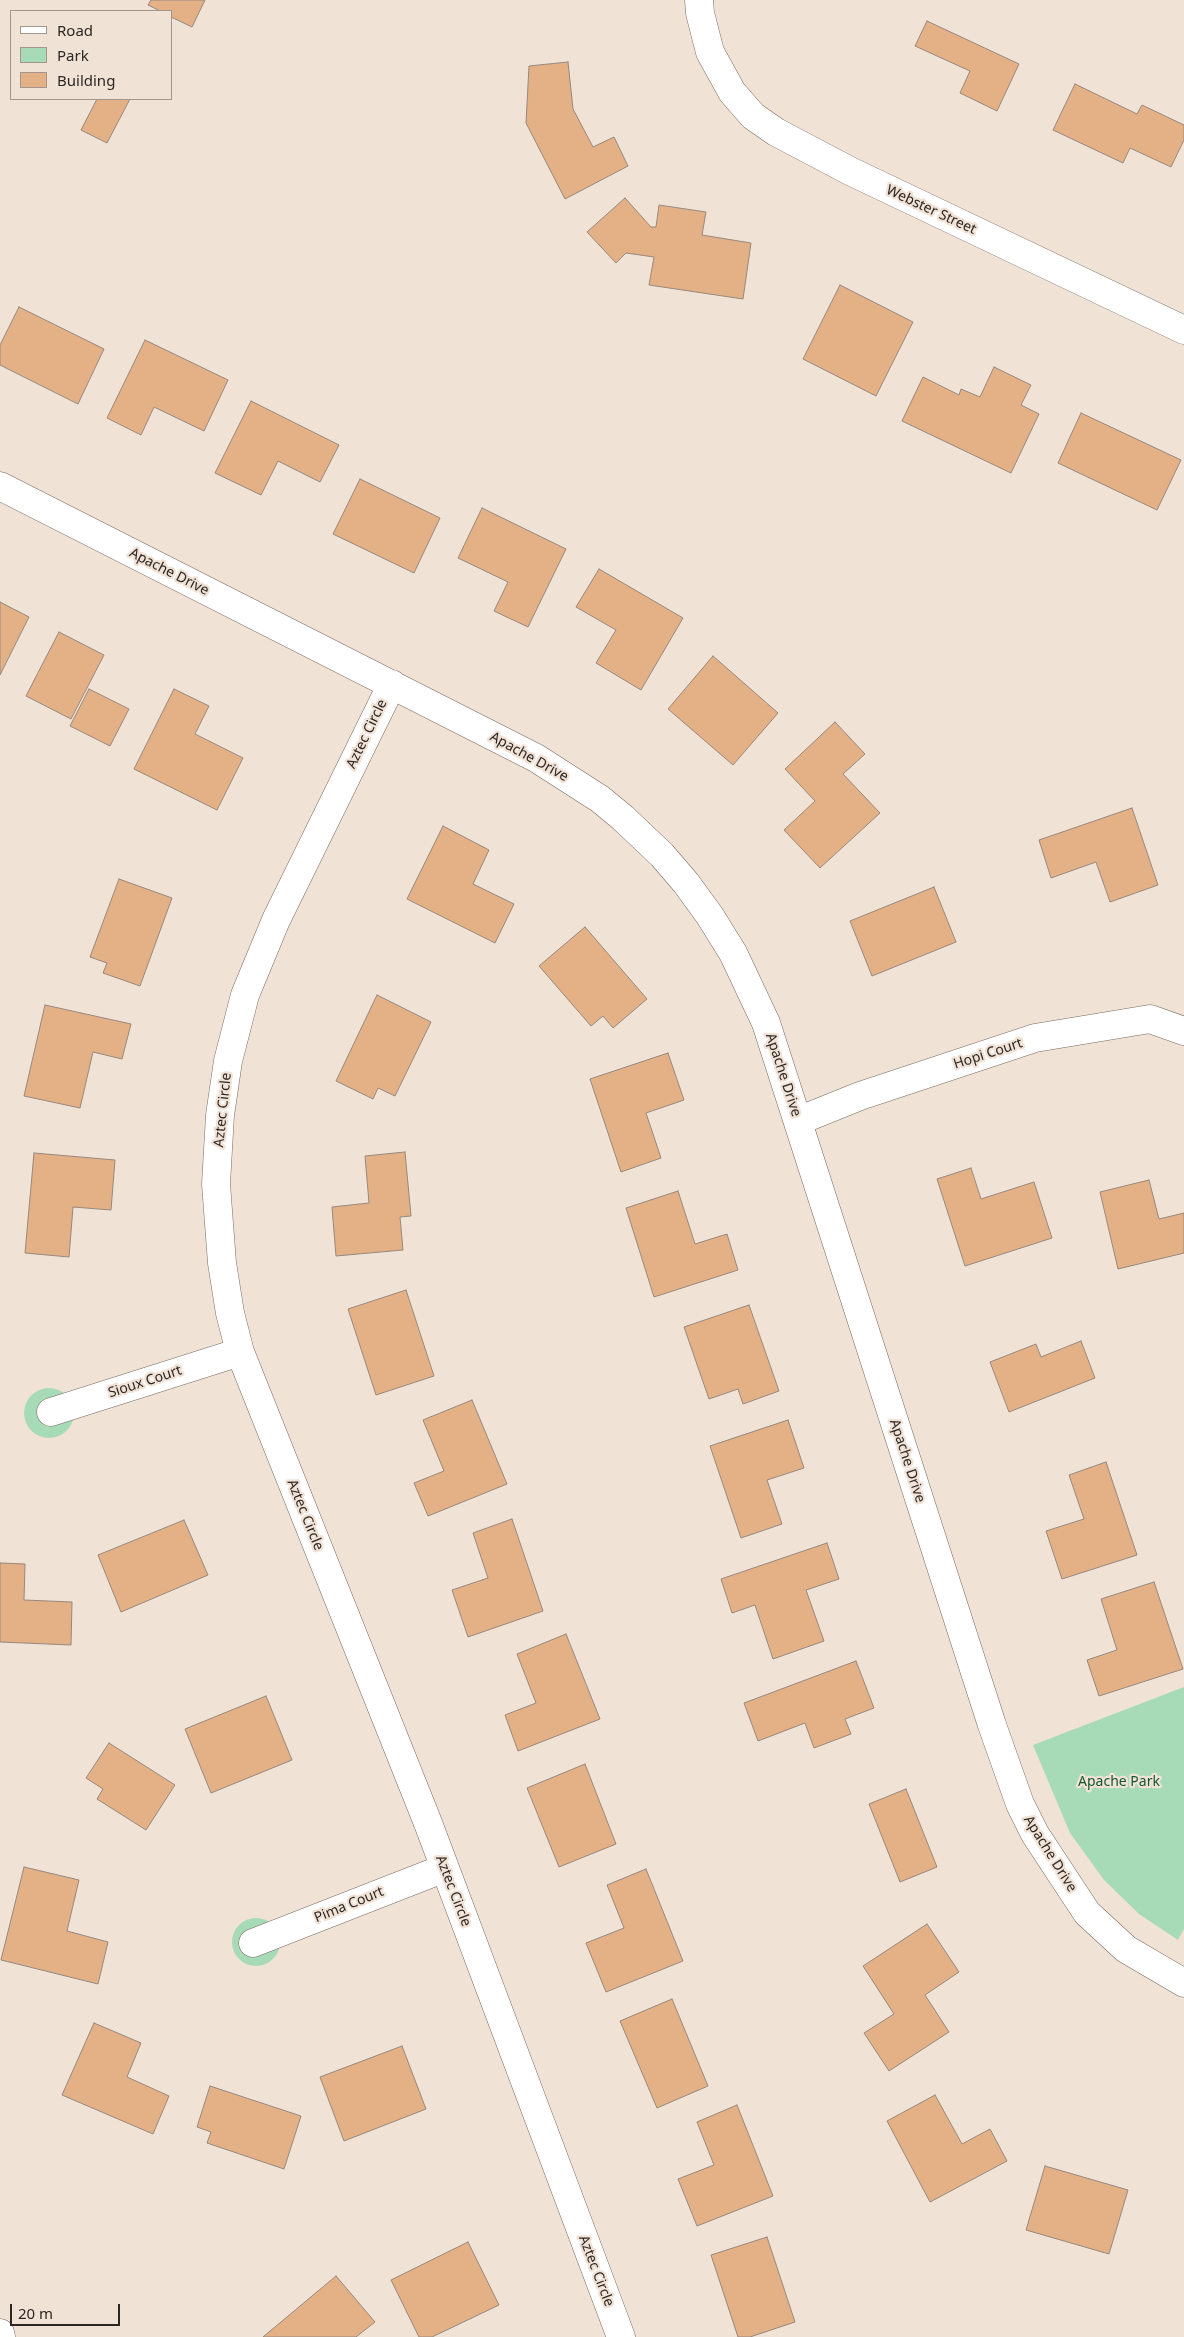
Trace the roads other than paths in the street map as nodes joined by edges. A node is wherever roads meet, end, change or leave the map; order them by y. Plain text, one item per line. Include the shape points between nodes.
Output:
1 (699, 0) edge
2 (1184, 330) edge
3 (0, 486) edge
4 (392, 684) junction
5 (1184, 1030) edge
6 (798, 1121) junction
7 (240, 1352) junction
8 (51, 1412) dead end
9 (445, 1868) junction
10 (253, 1943) dead end
11 (1184, 1983) edge
12 (0, 2333) edge
13 (1, 2337) edge
14 (621, 2337) edge

1 - 2 street, Webster Street via 710,52 732,92 753,116 776,132 850,171
3 - 4 street, Apache Drive
4 - 6 street, Apache Drive via 536,758 600,798 662,856 710,916 733,953 766,1023
4 - 7 street, Aztec Circle via 276,920 245,995 228,1061 220,1115 216,1184 222,1263
5 - 6 street, Hopi Court via 1150,1019 1035,1038 860,1096
6 - 11 street, Apache Drive via 1020,1804 1035,1834 1087,1913 1126,1949
7 - 8 street, Sioux Court
7 - 9 street, Aztec Circle
9 - 10 street, Pima Court
9 - 14 street, Aztec Circle
12 - 13 street

